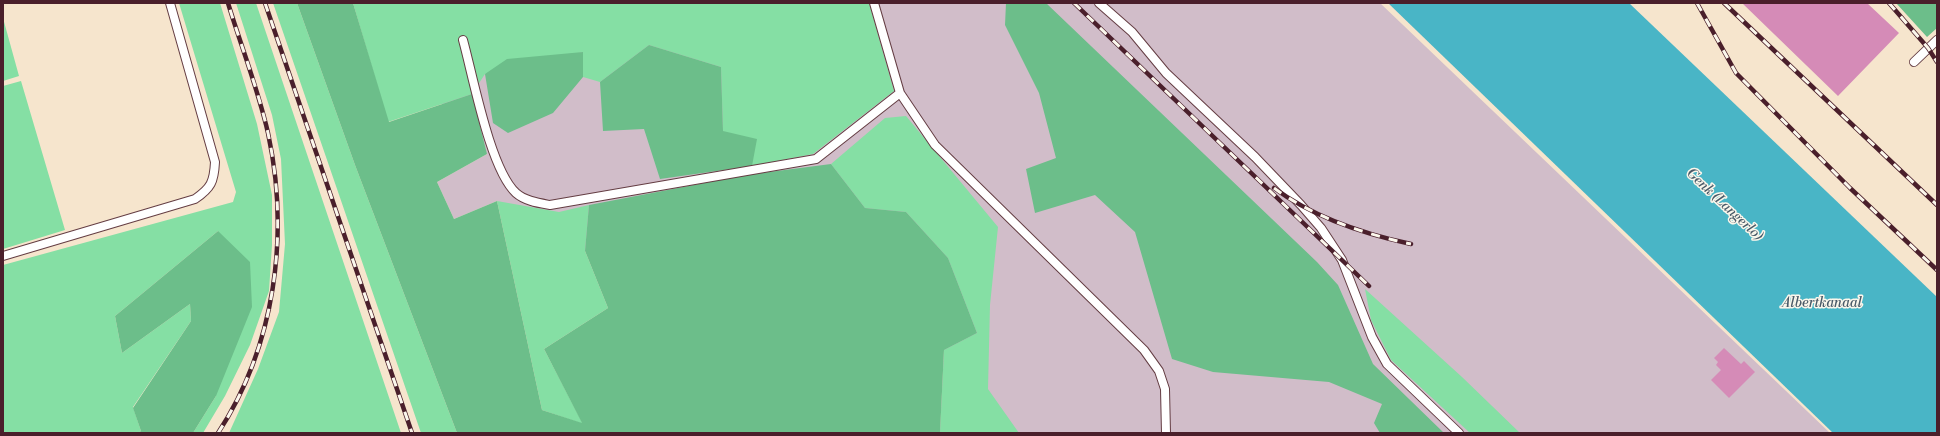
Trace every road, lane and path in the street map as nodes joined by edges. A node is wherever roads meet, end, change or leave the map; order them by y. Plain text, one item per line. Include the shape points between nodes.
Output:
1 (170, 3) edge
2 (874, 3) edge
3 (1099, 3) edge
4 (463, 40) dead end
5 (1937, 40) edge
6 (1914, 62) dead end
7 (900, 93) junction
8 (3, 256) edge
9 (1166, 433) edge
10 (1459, 433) edge

1 - 8 lane via 215,162 214,177 207,191 195,199
2 - 7 lane
3 - 10 lane via 1132,32 1166,73 1255,157 1321,228 1342,260 1372,337 1387,364
4 - 7 lane via 491,147 504,177 516,194 534,202 550,205 816,159
5 - 6 lane
7 - 9 lane via 935,145 1144,350 1159,370 1165,389

